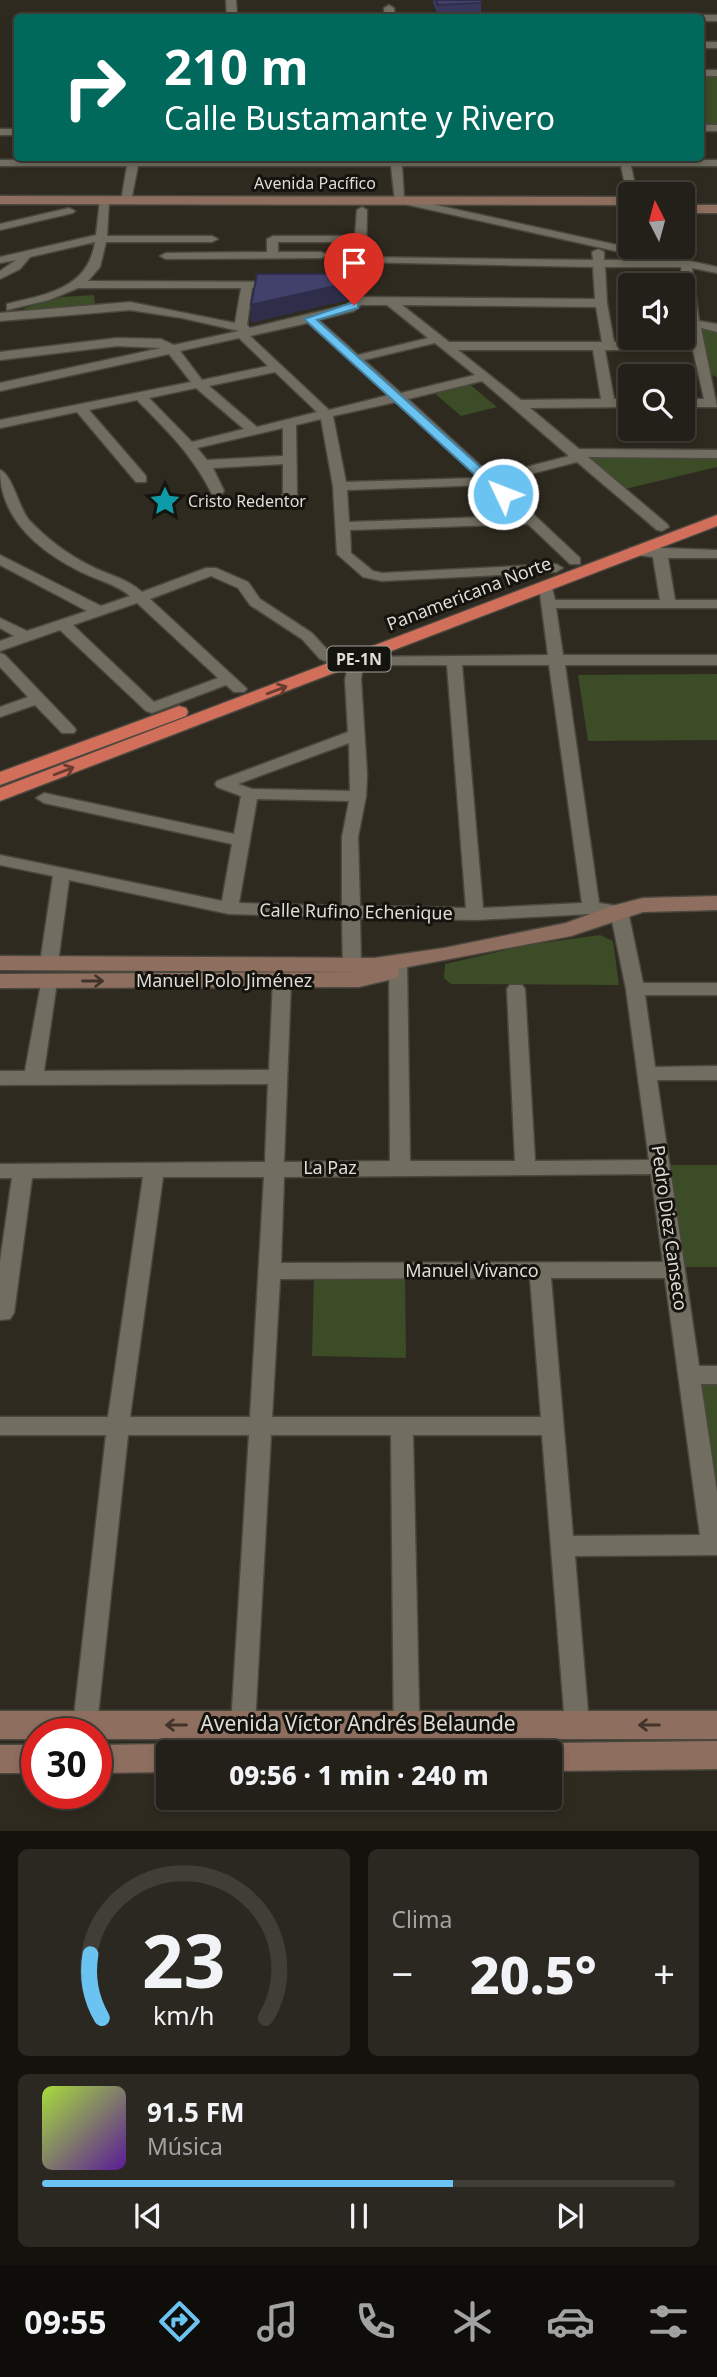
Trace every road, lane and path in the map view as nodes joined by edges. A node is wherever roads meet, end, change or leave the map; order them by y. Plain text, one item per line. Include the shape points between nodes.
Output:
1 (89, 161) edge
2 (133, 161) edge
3 (306, 161) edge
4 (397, 161) edge
5 (624, 161) edge
6 (655, 161) edge
7 (0, 163) edge
8 (717, 163) edge
9 (629, 182) edge
10 (0, 201) edge
11 (127, 201) junction
12 (399, 201) junction
13 (618, 201) edge
14 (695, 201) edge
15 (717, 201) edge
16 (103, 206) junction
17 (618, 209) edge
18 (695, 209) edge
19 (717, 209) edge
20 (362, 210) junction
21 (444, 210) junction
22 (0, 211) edge
23 (69, 211) junction
24 (0, 227) edge
25 (101, 238) junction
26 (169, 239) junction
27 (212, 239) dead end
28 (321, 239) junction
29 (360, 239) junction
30 (597, 243) junction
31 (26, 254) junction
32 (272, 256) junction
33 (0, 260) edge
34 (359, 260) junction
35 (686, 263) junction
36 (598, 264) junction
37 (164, 270) junction
38 (717, 270) edge
39 (320, 272) junction
40 (687, 273) edge
41 (0, 276) edge
42 (247, 284) junction
43 (285, 284) edge
44 (358, 284) junction
45 (74, 285) junction
46 (358, 301) junction
47 (390, 301) junction
48 (601, 303) junction
49 (0, 310) edge
50 (0, 317) edge
51 (310, 319) junction
52 (695, 323) edge
53 (695, 328) edge
54 (717, 328) edge
55 (243, 331) junction
56 (442, 342) junction
57 (603, 346) junction
58 (699, 346) junction
59 (172, 349) junction
60 (0, 356) edge
61 (355, 359) junction
62 (278, 368) junction
63 (484, 377) junction
64 (199, 384) junction
65 (712, 384) edge
66 (0, 387) edge
67 (140, 396) junction
68 (398, 397) junction
69 (608, 403) junction
70 (618, 403) edge
71 (695, 403) edge
72 (714, 403) edge
73 (518, 404) junction
74 (80, 408) junction
75 (326, 414) junction
76 (290, 422) junction
77 (0, 424) edge
78 (254, 431) junction
79 (186, 447) junction
80 (717, 453) edge
81 (576, 455) junction
82 (292, 460) junction
83 (205, 464) junction
84 (0, 474) edge
85 (141, 479) dead end
86 (488, 481) junction
87 (340, 486) junction
88 (217, 491) dead end
89 (282, 502) dead end
90 (717, 507) edge
91 (531, 520) junction
92 (717, 520) edge
93 (343, 526) junction
94 (662, 527) junction
95 (634, 551) junction
96 (660, 554) junction
97 (717, 554) edge
98 (0, 559) edge
99 (575, 561) junction
100 (556, 568) junction
101 (547, 595) junction
102 (140, 598) junction
103 (668, 604) junction
104 (717, 604) edge
105 (97, 610) junction
106 (1, 623) edge
107 (62, 623) junction
108 (25, 636) junction
109 (0, 646) edge
110 (325, 656) junction
111 (0, 658) edge
112 (356, 660) junction
113 (454, 660) junction
114 (555, 660) junction
115 (717, 660) edge
116 (233, 684) junction
117 (39, 698) junction
118 (0, 712) edge
119 (68, 730) dead end
120 (355, 735) junction
121 (0, 779) edge
122 (250, 794) junction
123 (0, 795) edge
124 (358, 796) junction
125 (44, 798) dead end
126 (239, 840) junction
127 (0, 860) edge
128 (62, 872) junction
129 (717, 903) edge
130 (229, 908) junction
131 (591, 908) junction
132 (619, 911) junction
133 (349, 912) junction
134 (475, 914) junction
135 (0, 964) edge
136 (352, 965) junction
137 (398, 966) junction
138 (49, 972) junction
139 (0, 981) edge
140 (282, 981) junction
141 (516, 989) dead end
142 (635, 989) junction
143 (717, 989) edge
144 (717, 1073) edge
145 (647, 1074) junction
146 (278, 1077) junction
147 (0, 1078) edge
148 (33, 1078) junction
149 (525, 1167) junction
150 (660, 1167) junction
151 (273, 1168) junction
152 (400, 1168) junction
153 (153, 1170) junction
154 (0, 1171) edge
155 (23, 1171) junction
156 (674, 1270) junction
157 (270, 1271) junction
158 (540, 1271) junction
159 (2, 1313) dead end
160 (689, 1375) junction
161 (717, 1375) edge
162 (0, 1426) edge
163 (118, 1426) junction
164 (258, 1426) junction
165 (402, 1426) junction
166 (554, 1426) junction
167 (715, 1545) edge
168 (565, 1546) junction
169 (86, 1718) edge
170 (578, 1724) junction
171 (0, 1725) edge
172 (21, 1725) edge
173 (112, 1725) edge
174 (243, 1725) junction
175 (717, 1725) edge
176 (407, 1738) edge
177 (717, 1755) edge
178 (562, 1757) edge
179 (156, 1758) edge
180 (0, 1759) edge
181 (21, 1759) edge
182 (112, 1759) edge

1 - 7 street
2 - 11 street
3 - 4 street
4 - 12 street
5 - 9 street
6 - 8 street
10 - 16 street, Avenida Pacífico
11 - 12 street, Avenida Pacífico
11 - 16 street, Avenida Pacífico
12 - 13 street, Avenida Pacífico
12 - 21 street
14 - 15 street
16 - 20 street, Avenida Pacífico
16 - 23 street, Avenida Pacífico
16 - 25 street
17 - 21 street, Avenida Pacífico
18 - 19 street
20 - 21 street, Avenida Pacífico
20 - 29 street
21 - 30 street
22 - 23 street, Avenida Pacífico
23 - 24 street
25 - 26 street
25 - 31 street
25 - 45 street via 94,267
26 - 27 street
26 - 37 street
28 - 29 street
28 - 32 street via 273,239
28 - 39 street
29 - 34 street
30 - 35 street
30 - 36 street
31 - 33 street
31 - 41 street
32 - 37 street
32 - 39 street
34 - 36 street
34 - 44 street
35 - 36 street
35 - 38 street
35 - 40 street
36 - 48 street
37 - 42 street
37 - 45 street
39 - 44 street
42 - 43 street
42 - 55 street
44 - 46 street
45 - 49 street
46 - 47 street
46 - 51 street via 350,308
47 - 48 street
47 - 56 street
48 - 57 street
50 - 55 street via 130,306 174,312
51 - 55 street
51 - 61 street
52 - 54 street
53 - 58 street
55 - 59 street
55 - 62 street
56 - 57 street
56 - 61 street
56 - 63 street
57 - 58 street
57 - 69 street
58 - 65 street
59 - 60 street via 153,341 137,341
59 - 64 street
59 - 66 street
61 - 68 street
62 - 64 street
62 - 75 street
63 - 68 street
63 - 73 street
64 - 67 street
64 - 78 street
65 - 72 street
67 - 74 street
67 - 79 street
68 - 75 street
68 - 86 street
69 - 70 street
69 - 73 street
71 - 72 street
73 - 81 street
74 - 77 street
74 - 85 street
75 - 76 street
75 - 87 street
76 - 78 street
76 - 82 street
78 - 79 street
79 - 83 street
80 - 81 street
81 - 86 street
81 - 94 street
82 - 83 street
82 - 89 street via 290,495
83 - 88 street via 217,482
84 - 102 street via 17,514 38,538
86 - 87 street
86 - 91 street
87 - 93 street
90 - 94 highway, Panamericana Norte / PE-1N
91 - 93 street
91 - 99 street
92 - 95 highway, Panamericana Norte / PE-1N
93 - 100 street via 344,554 368,574
94 - 99 highway, Panamericana Norte / PE-1N
95 - 96 street
95 - 101 highway, Panamericana Norte / PE-1N
96 - 97 street
96 - 103 street
98 - 105 street
99 - 100 highway, Panamericana Norte / PE-1N
100 - 110 highway, Panamericana Norte / PE-1N
101 - 103 street
101 - 112 highway, Panamericana Norte / PE-1N
101 - 114 street
102 - 105 street
102 - 110 street via 211,570 243,585 255,602 307,636
102 - 116 street
103 - 104 street
105 - 107 street
106 - 108 street
107 - 108 street
107 - 116 street via 152,708
108 - 109 street
110 - 116 highway, Panamericana Norte / PE-1N
111 - 117 street
112 - 113 street
112 - 120 street
123 -> 112 highway, Panamericana Norte / PE-1N
113 - 114 street
113 - 134 street
114 - 115 street
114 - 131 street
116 - 121 highway, Panamericana Norte / PE-1N
117 - 118 street
117 - 119 street
120 - 122 street via 223,783
120 - 124 street
122 - 124 street
122 - 126 street
124 - 133 street via 350,837
125 - 126 street
126 - 130 street
127 - 128 street, Calle Rufino Echenique
128 - 130 street, Calle Rufino Echenique
128 - 138 street
129 - 132 street, Calle Rufino Echenique via 668,903
130 - 133 street, Calle Rufino Echenique
131 - 132 street, Calle Rufino Echenique
131 - 134 street, Calle Rufino Echenique
132 - 137 street, Manuel Polo Jiménez via 571,929
132 - 142 street, Pedro Diez Canseco
133 - 134 street, Calle Rufino Echenique
133 - 136 street
135 - 138 street, Manuel Polo Jiménez
136 - 137 street, Manuel Polo Jiménez
136 - 138 street, Manuel Polo Jiménez
137 - 140 street, Manuel Polo Jiménez via 359,980
137 - 152 street
138 - 139 street, Manuel Polo Jiménez
138 -> 140 street, Manuel Polo Jiménez
138 - 148 street
140 - 146 street
141 - 149 street
142 - 143 street
142 - 145 street, Pedro Diez Canseco
144 - 145 street
145 - 150 street, Pedro Diez Canseco
146 - 148 street
146 - 151 street
147 - 148 street
149 - 150 street, La Paz
149 - 152 street, La Paz
150 - 156 street, Pedro Diez Canseco
151 - 152 street, La Paz
151 - 153 street, La Paz
151 - 157 street
153 - 155 street, La Paz
153 - 163 street
154 - 155 street, La Paz
155 - 159 street
156 - 158 street, Manuel Vivanco
156 - 160 street, Pedro Diez Canseco
157 - 158 street, Manuel Vivanco
157 - 164 street
158 - 166 street
160 - 161 street
160 - 167 street, Pedro Diez Canseco
162 - 163 street
163 - 164 street
163 - 169 street
164 - 165 street
164 - 174 street
165 - 166 street
165 - 176 street
166 - 168 street
167 - 168 street
168 - 170 street
175 -> 170 street, Avenida Víctor Andrés Belaunde
170 - 176 street, Avenida Víctor Andrés Belaunde
171 - 172 street, Avenida Víctor Andrés Belaunde
174 -> 173 street, Avenida Víctor Andrés Belaunde
174 - 176 street, Avenida Víctor Andrés Belaunde
177 - 178 street
179 - 182 street
180 - 181 street

